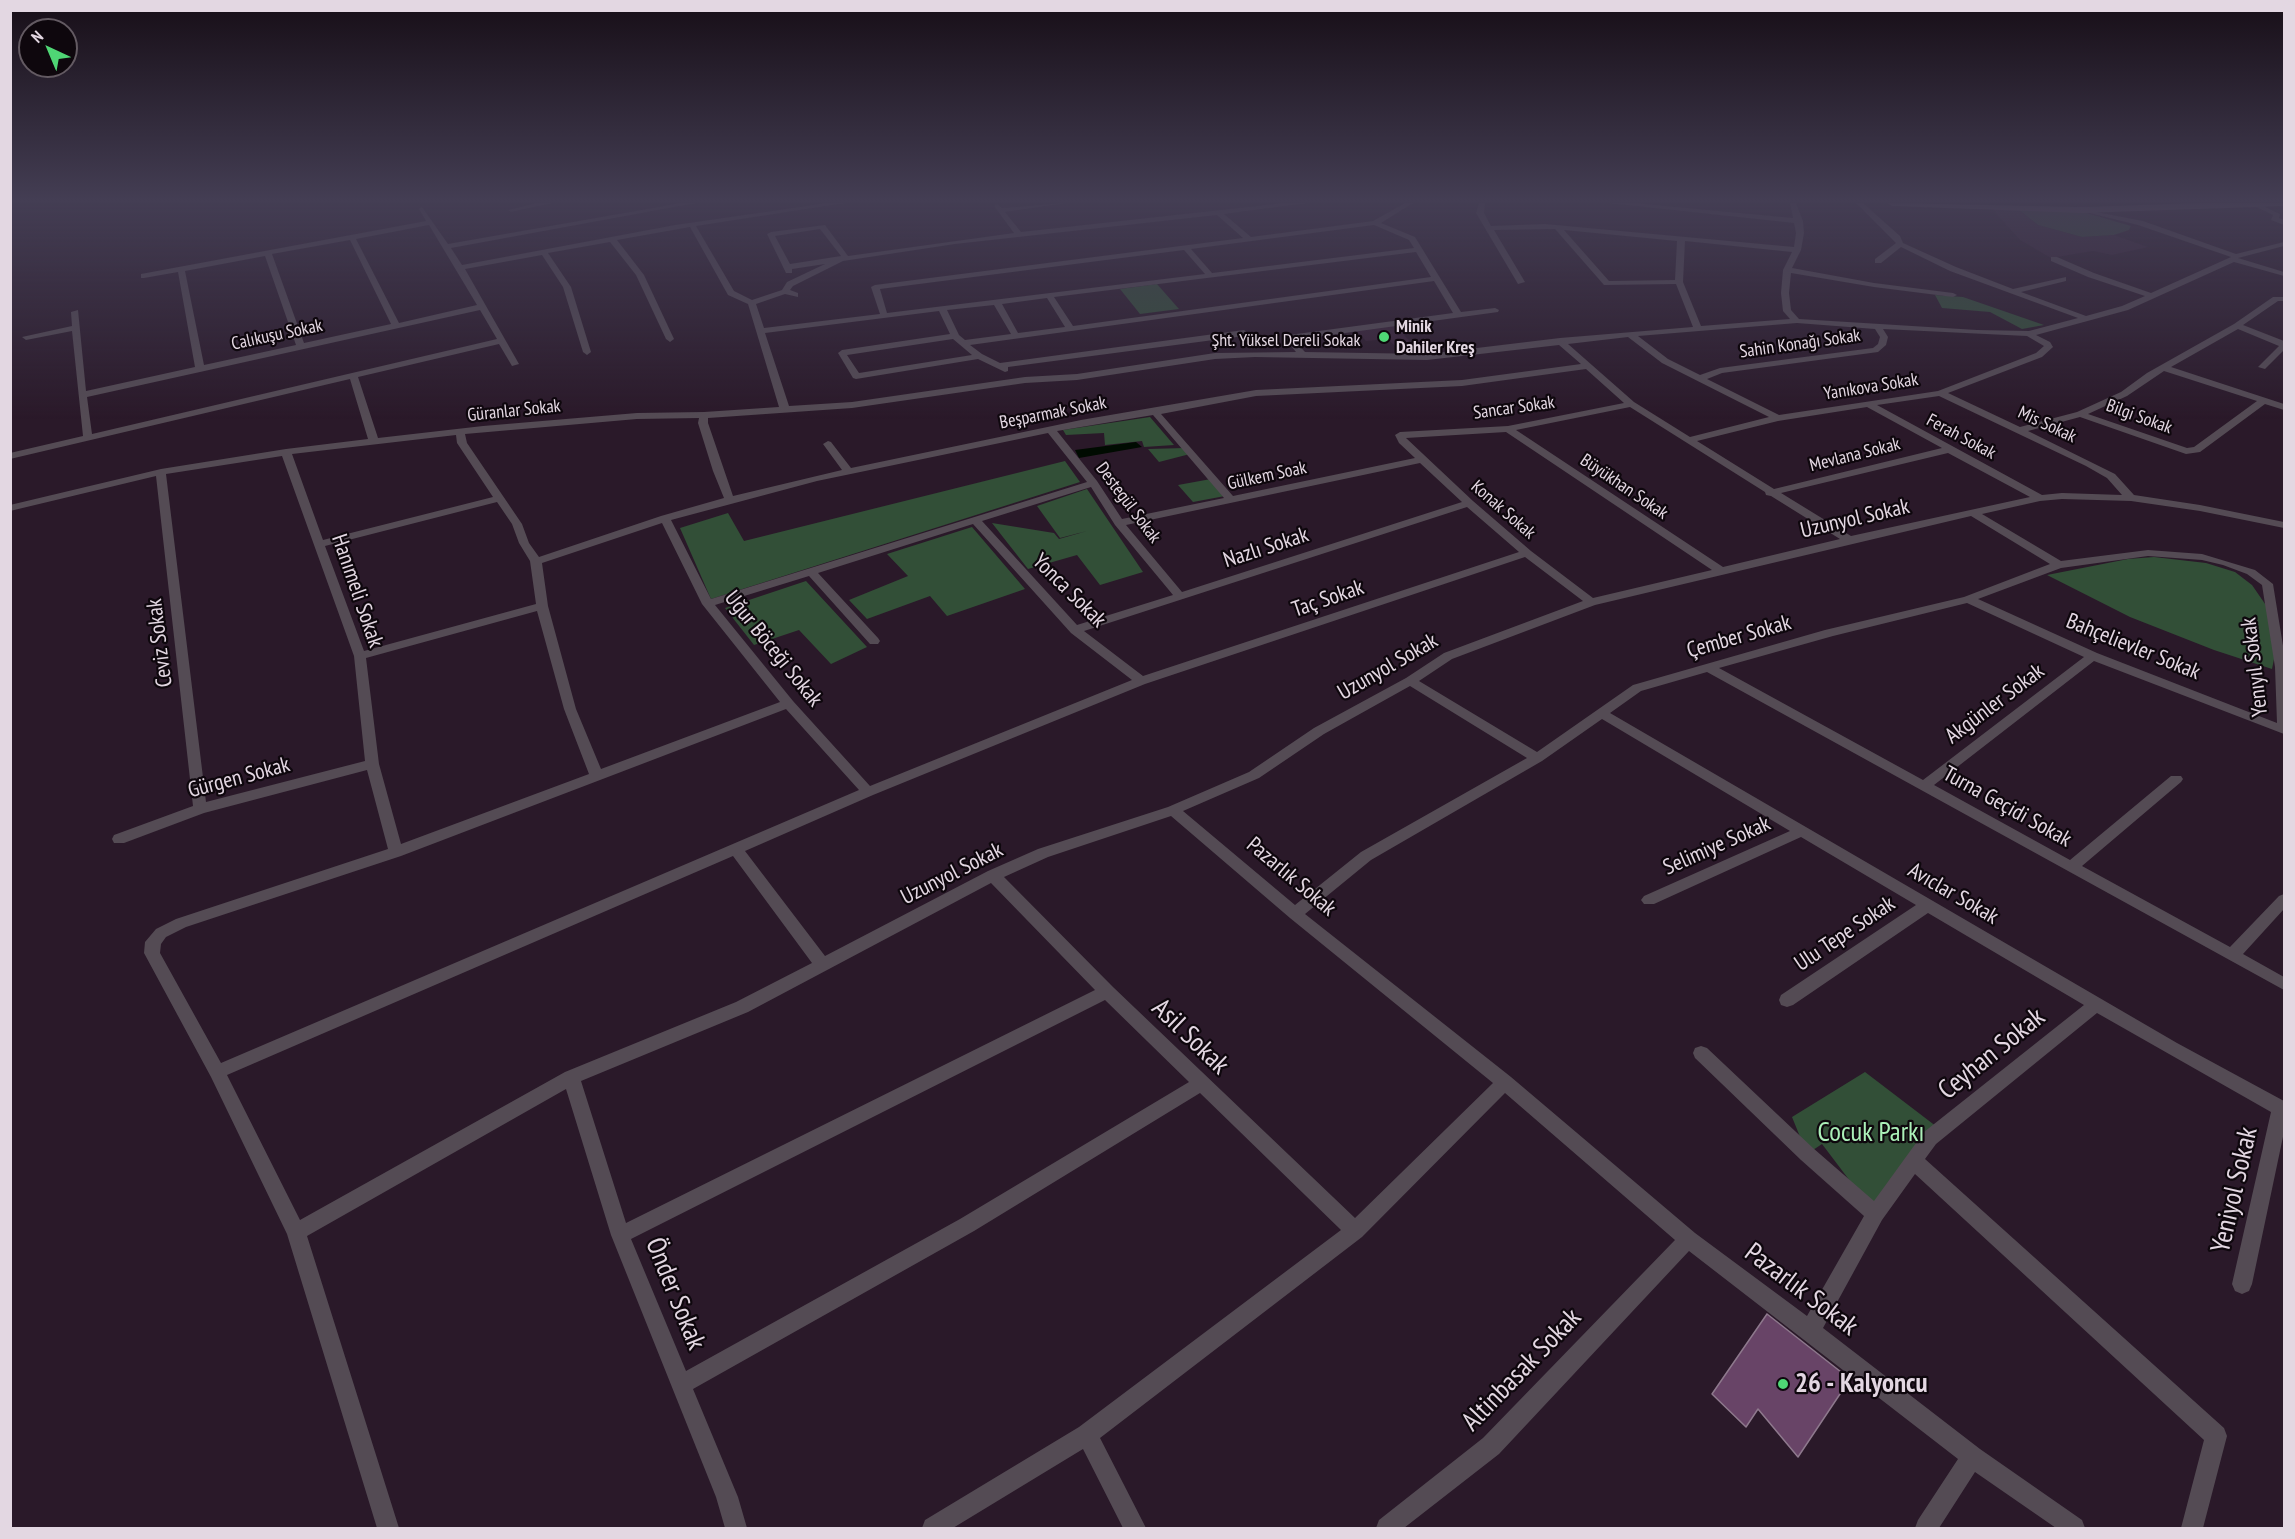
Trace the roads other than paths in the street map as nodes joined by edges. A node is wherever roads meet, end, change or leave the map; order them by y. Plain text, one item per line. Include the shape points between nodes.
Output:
1 (150, 275) edge
2 (182, 275) edge
3 (276, 275) edge
4 (371, 275) edge
5 (464, 275) edge
6 (559, 275) edge
7 (640, 275) edge
8 (721, 275) edge
9 (809, 275) edge
10 (972, 275) edge
11 (1204, 275) edge
12 (1432, 275) edge
13 (1517, 275) edge
14 (1600, 275) edge
15 (1679, 275) edge
16 (1787, 275) edge
17 (1815, 275) edge
18 (1969, 275) edge
19 (2091, 275) edge
20 (2198, 275) edge
21 (144, 276) dead end
22 (1435, 279) junction
23 (2063, 279) dead end
24 (1521, 282) dead end
25 (1679, 282) junction
26 (787, 291) junction
27 (2013, 291) junction
28 (795, 295) dead end
29 (1048, 295) junction
30 (1953, 295) dead end
31 (2152, 296) junction
32 (2284, 299) edge
33 (997, 302) junction
34 (752, 303) junction
35 (481, 307) junction
36 (942, 309) junction
37 (1495, 310) dead end
38 (75, 312) dead end
39 (1457, 313) junction
40 (885, 315) junction
41 (2087, 319) junction
42 (1797, 321) junction
43 (396, 326) junction
44 (1877, 326) junction
45 (2237, 326) junction
46 (1697, 327) junction
47 (77, 328) junction
48 (1070, 328) junction
49 (761, 331) junction
50 (1244, 333) dead end
51 (1630, 333) junction
52 (2029, 334) junction
53 (954, 336) junction
54 (1016, 336) junction
55 (26, 338) dead end
56 (670, 339) dead end
57 (501, 341) junction
58 (1560, 341) junction
59 (963, 343) junction
60 (301, 346) junction
61 (587, 352) dead end
62 (979, 356) junction
63 (1304, 356) junction
64 (515, 364) dead end
65 (998, 366) junction
66 (1588, 366) junction
67 (2262, 367) dead end
68 (200, 368) junction
69 (2165, 368) junction
70 (352, 376) junction
71 (1701, 378) junction
72 (1025, 380) junction
73 (1940, 393) junction
74 (82, 395) junction
75 (2263, 400) junction
76 (1631, 404) junction
77 (1868, 404) junction
78 (2284, 408) edge
79 (785, 410) junction
80 (1155, 412) junction
81 (2080, 414) junction
82 (704, 415) junction
83 (1778, 418) junction
84 (1050, 429) junction
85 (1508, 429) junction
86 (2020, 430) junction
87 (460, 433) junction
88 (1400, 435) joint
89 (88, 438) junction
90 (1688, 440) junction
91 (374, 442) junction
92 (828, 444) dead end
93 (1948, 450) junction
94 (286, 452) junction
95 (10, 456) edge
96 (1421, 460) junction
97 (849, 471) junction
98 (161, 472) junction
99 (1093, 483) junction
100 (1770, 493) junction
101 (500, 498) junction
102 (2040, 498) junction
103 (2131, 498) junction
104 (730, 500) junction
105 (1231, 500) junction
106 (1469, 503) junction
107 (10, 508) edge
108 (1975, 514) junction
109 (665, 518) junction
110 (976, 521) junction
111 (1119, 523) junction
112 (2284, 525) edge
113 (1849, 540) junction
114 (319, 544) junction
115 (1527, 553) junction
116 (536, 561) junction
117 (2059, 565) junction
118 (1723, 572) junction
119 (2251, 572) joint
120 (812, 573) junction
121 (1180, 596) junction
122 (1968, 599) junction
123 (1591, 602) junction
124 (708, 604) junction
125 (542, 606) junction
126 (1075, 630) junction
127 (874, 641) dead end
128 (360, 656) junction
129 (2093, 656) junction
130 (1709, 668) junction
131 (2283, 668) edge
132 (1141, 681) junction
133 (1410, 681) junction
134 (788, 704) junction
135 (1600, 713) junction
136 (2284, 730) edge
137 (1537, 758) junction
138 (372, 764) junction
139 (597, 776) junction
140 (2176, 779) dead end
141 (1924, 786) junction
142 (868, 792) junction
143 (200, 809) junction
144 (1173, 810) junction
145 (1802, 831) junction
146 (119, 838) dead end
147 (736, 850) junction
148 (396, 852) junction
149 (2071, 867) junction
150 (993, 875) junction
151 (1649, 900) dead end
152 (2284, 900) edge
153 (1928, 905) junction
154 (1295, 914) junction
155 (2232, 955) junction
156 (823, 965) junction
157 (2284, 984) edge
158 (1107, 992) junction
159 (1787, 1000) dead end
160 (2096, 1004) junction
161 (1701, 1053) dead end
162 (217, 1072) junction
163 (572, 1077) junction
164 (1505, 1082) junction
165 (1201, 1084) junction
166 (2283, 1109) edge
167 (1912, 1160) junction
168 (1875, 1214) junction
169 (1355, 1231) junction
170 (296, 1232) junction
171 (620, 1235) junction
172 (1688, 1239) junction
173 (2242, 1284) dead end
174 (1810, 1330) junction
175 (681, 1385) junction
176 (1087, 1435) junction
177 (1972, 1457) junction
178 (388, 1528) edge
179 (736, 1528) edge
180 (933, 1528) edge
181 (1135, 1528) edge
182 (1387, 1528) edge
183 (1926, 1528) edge
184 (2074, 1528) edge
185 (2192, 1528) edge

1 - 21 street
2 - 68 street
3 - 60 street
4 - 43 street
5 - 35 street
6 - 61 street via 567,287
7 - 56 street
8 - 34 street via 731,293
9 - 26 street via 790,284
10 - 40 street via 875,287
11 - 29 street
12 - 22 street
13 - 24 street
14 - 25 street via 1607,283
15 - 25 street
16 - 42 street via 1787,311
17 - 30 street
18 - 27 street
19 - 31 street
20 - 31 street, Şht. Yüksel Dereli Sokak
22 - 39 street
22 - 48 street
23 - 27 street
25 - 46 street
26 - 28 street
26 - 34 street
27 - 41 street
29 - 33 street
29 - 48 street
31 - 41 street, Şht. Yüksel Dereli Sokak
32 - 45 street via 2276,299
33 - 36 street
33 - 54 street
34 - 49 street
35 - 43 street, Calıkuşu Sokak
35 - 57 street
36 - 40 street
36 - 53 street
37 - 39 street
38 - 47 street
39 - 63 street via 1292,337 1290,340
40 - 49 street
41 - 52 street, Şht. Yüksel Dereli Sokak
42 - 44 street, Şht. Yüksel Dereli Sokak
42 - 46 street, Şht. Yüksel Dereli Sokak
43 - 60 street, Calıkuşu Sokak
44 - 52 street, Şht. Yüksel Dereli Sokak
44 - 71 street, Sahin Konağı Sokak via 1884,338 1875,350 1720,371
45 - 67 street via 2284,346
45 - 69 street
46 - 51 street, Şht. Yüksel Dereli Sokak
47 - 55 street
47 - 74 street
48 - 54 street
49 - 79 street
50 - 65 street, Şht. Yüksel Dereli Sokak
51 - 58 street, Şht. Yüksel Dereli Sokak
51 - 71 street via 1665,362
52 - 73 street, Yanıkova Sokak via 2049,347 2037,356
53 - 59 street
53 - 62 street via 842,353 856,376
54 - 59 street
57 - 64 street
57 - 70 street
58 - 63 street, Şht. Yüksel Dereli Sokak via 1427,357
58 - 66 street
59 - 62 street
60 - 68 street, Calıkuşu Sokak
62 - 65 street
63 - 72 street, Şht. Yüksel Dereli Sokak via 1215,356 1077,377
65 - 72 street
66 - 76 street
66 - 80 street, Beşparmak Sokak via 1462,383 1256,393
68 - 74 street, Calıkuşu Sokak
69 - 75 street
69 - 81 street via 2124,394
70 - 89 street
70 - 91 street
71 - 83 street
72 - 79 street, Güranlar Sokak via 852,405
73 - 77 street, Yanıkova Sokak
73 - 86 street, Mis Sokak
74 - 89 street
75 - 78 street
75 - 81 street, Bilgi Sokak via 2197,450 2187,451
76 - 85 street, Sancar Sokak
76 - 90 street
77 - 83 street, Yanıkova Sokak
77 - 93 street, Ferah Sokak
79 - 82 street, Güranlar Sokak
80 - 84 street, Beşparmak Sokak
80 - 105 street
81 - 86 street
82 - 87 street, Güranlar Sokak
82 - 104 street via 703,423
83 - 90 street, Yanıkova Sokak
84 - 97 street, Beşparmak Sokak
84 - 99 street, Destegül Sokak
85 - 88 street, Sancar Sokak
85 - 118 street, Büyükhan Sokak
86 - 103 street, Mis Sokak via 2111,476
87 - 91 street, Güranlar Sokak
87 - 101 street via 462,443
88 - 96 street, Konak Sokak
89 - 95 street
90 - 100 street
91 - 94 street, Güranlar Sokak
92 - 97 street
93 - 100 street, Mevlana Sokak
93 - 102 street, Ferah Sokak
94 - 98 street, Güranlar Sokak
94 - 114 street, Hanımeli Sokak
96 - 105 street, Gülkem Soak
96 - 106 street, Konak Sokak
97 - 104 street, Beşparmak Sokak
98 - 107 street, Güranlar Sokak
98 - 143 street, Ceviz Sokak
99 - 110 street
99 - 111 street, Destegül Sokak
100 - 113 street
101 - 114 street
101 - 116 street
102 - 103 street, Uzunyol Sokak
102 - 108 street, Uzunyol Sokak
103 - 112 street, Uzunyol Sokak
104 - 109 street, Beşparmak Sokak
105 - 111 street, Gülkem Soak
106 - 115 street, Konak Sokak
106 - 121 street, Nazlı Sokak
108 - 113 street, Uzunyol Sokak
108 - 117 street
109 - 116 street, Beşparmak Sokak
109 - 124 street, Uğur Böceği Sokak
110 - 120 street
110 - 126 street, Yonca Sokak
111 - 121 street, Destegül Sokak
113 - 118 street, Uzunyol Sokak
114 - 128 street, Hanımeli Sokak
115 - 123 street, Konak Sokak
115 - 132 street, Taç Sokak
116 - 125 street
117 - 119 street, Çember Sokak via 2148,553 2202,557
117 - 122 street, Çember Sokak
118 - 123 street, Uzunyol Sokak
119 - 131 street, Yenıyıl Sokak via 2267,584
120 - 124 street
120 - 127 street
121 - 126 street, Nazlı Sokak
122 - 129 street, Bahçelievler Sokak
122 - 130 street, Çember Sokak
123 - 133 street, Uzunyol Sokak via 1448,656
124 - 134 street, Uğur Böceği Sokak
125 - 128 street
125 - 139 street via 570,709
126 - 132 street, Yonca Sokak
128 - 138 street, Hanımeli Sokak
129 - 136 street, Bahçelievler Sokak
129 - 141 street, Akgünler Sokak
130 - 135 street, Çember Sokak via 1637,688
130 - 141 street, Turna Geçidi Sokak
131 - 136 street, Yenıyıl Sokak
132 - 142 street, Taç Sokak
133 - 137 street
133 - 144 street, Uzunyol Sokak via 1319,731 1254,775
134 - 139 street
134 - 142 street, Uğur Böceği Sokak
135 - 137 street, Çember Sokak
135 - 145 street, Avıclar Sokak
137 - 154 street, Çember Sokak via 1366,856
138 - 143 street, Gürgen Sokak
138 - 148 street, Hanımeli Sokak
139 - 148 street
140 - 149 street
141 - 149 street, Turna Geçidi Sokak
142 - 147 street, Taç Sokak
143 - 146 street, Gürgen Sokak
144 - 150 street, Uzunyol Sokak via 1043,853
144 - 154 street, Pazarlık Sokak
145 - 151 street, Selimiye Sokak
145 - 153 street, Avıclar Sokak
147 - 156 street
147 - 162 street, Taç Sokak
148 - 162 street via 181,923 153,942 152,954
149 - 155 street, Turna Geçidi Sokak
150 - 156 street, Uzunyol Sokak
150 - 158 street, Asil Sokak
152 - 155 street
153 - 159 street, Ulu Tepe Sokak
153 - 160 street, Avıclar Sokak
154 - 164 street, Pazarlık Sokak
155 - 157 street, Turna Geçidi Sokak
156 - 163 street, Uzunyol Sokak via 742,1007
158 - 165 street, Asil Sokak
158 - 171 street
160 - 166 street, Avıclar Sokak
160 - 167 street, Ceyhan Sokak via 1930,1138
161 - 168 street
162 - 170 street
163 - 170 street, Uzunyol Sokak
163 - 171 street, Önder Sokak
164 - 169 street
164 - 172 street, Pazarlık Sokak
165 - 169 street, Asil Sokak
165 - 175 street via 967,1225
166 - 173 street, Yeniyol Sokak
167 - 168 street, Ceyhan Sokak
167 - 185 street via 2216,1436
168 - 174 street, Ceyhan Sokak
169 - 176 street
170 - 178 street
171 - 175 street, Önder Sokak
172 - 174 street, Pazarlık Sokak
172 - 182 street, Altinbasak Sokak via 1491,1446
174 - 177 street, Pazarlık Sokak
175 - 179 street, Önder Sokak
176 - 180 street
176 - 181 street
177 - 183 street
177 - 184 street, Pazarlık Sokak

